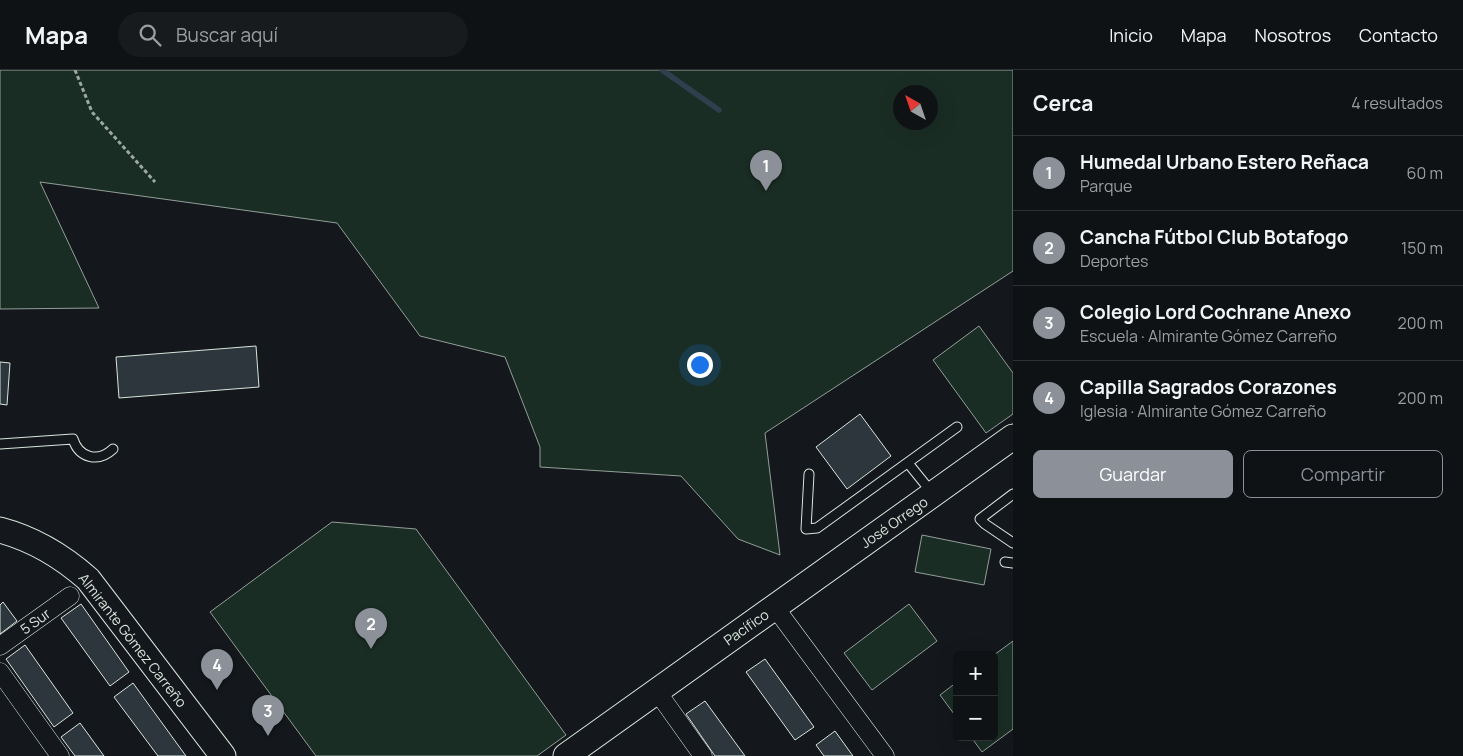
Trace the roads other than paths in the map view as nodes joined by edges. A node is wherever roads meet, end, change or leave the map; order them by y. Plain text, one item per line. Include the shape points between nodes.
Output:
1 (957, 427) dead end
2 (1013, 437) edge
3 (0, 444) edge
4 (113, 449) dead end
5 (908, 463) junction
6 (809, 474) dead end
7 (933, 494) junction
8 (1013, 494) edge
9 (0, 530) edge
10 (1013, 543) edge
11 (70, 596) dead end
12 (774, 606) junction
13 (0, 646) edge
14 (0, 672) edge
15 (656, 690) junction
16 (60, 756) edge
17 (223, 756) edge
18 (566, 756) edge
19 (703, 756) edge
20 (885, 756) edge

1 - 5 lane
2 - 7 street, José Orrego
3 - 4 lane via 73,439 79,451 91,457
5 - 6 lane via 817,528 806,528
5 - 7 lane
7 - 12 street, José Orrego
8 - 10 lane via 980,519
9 - 17 street, Almirante Gómez Carreño via 32,540 52,551 88,579
11 - 13 street, 5 Sur
12 - 15 street, Pacífico
12 - 20 street, Pacífico
14 - 16 street
15 - 18 street, Pacífico
15 - 19 street

